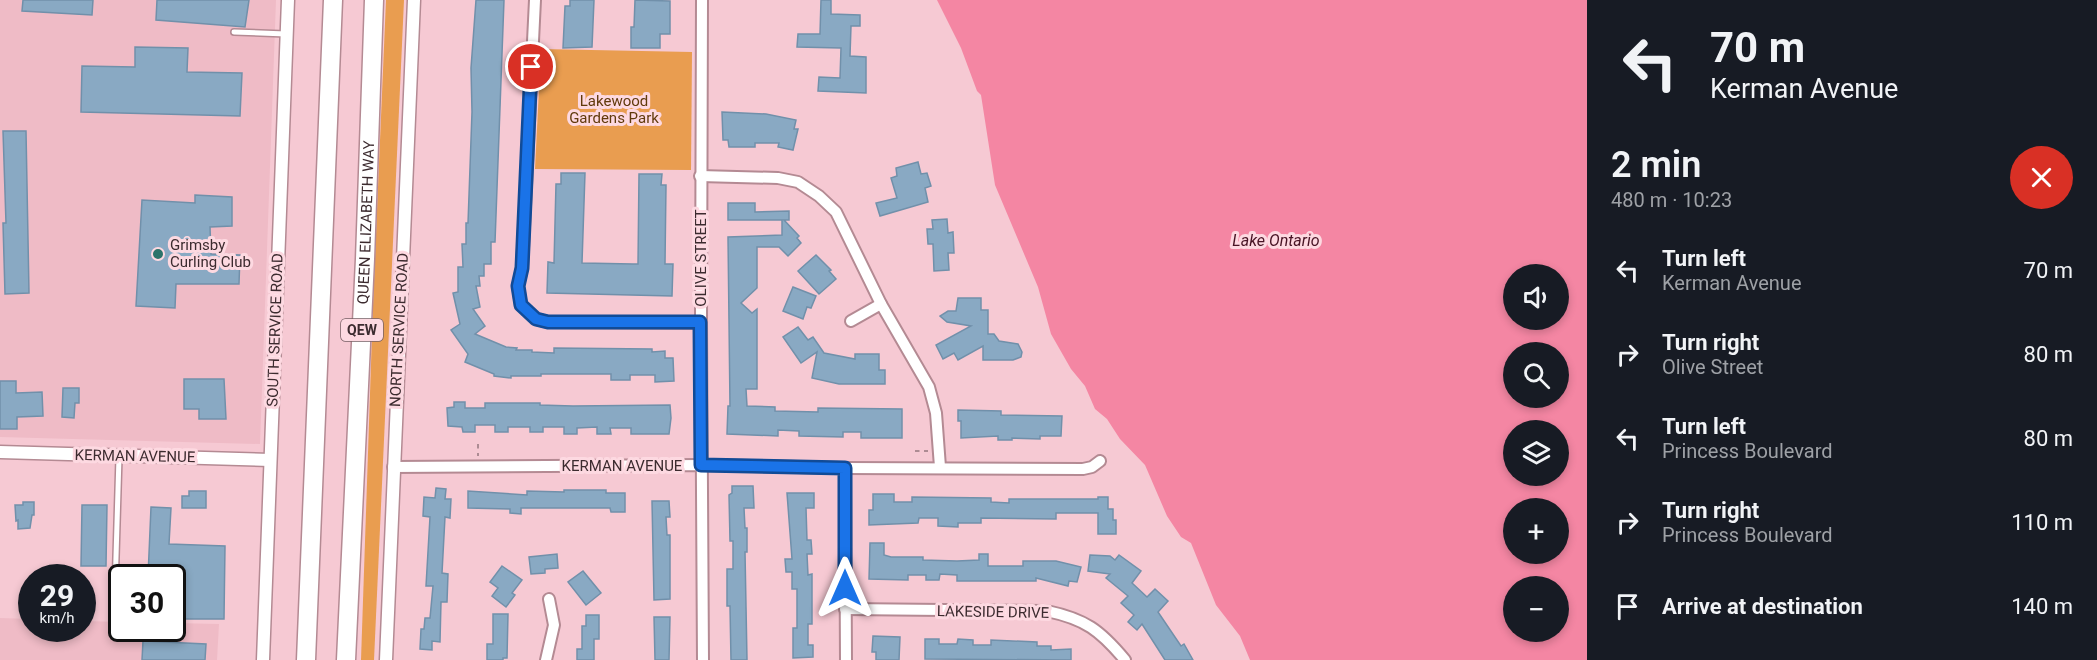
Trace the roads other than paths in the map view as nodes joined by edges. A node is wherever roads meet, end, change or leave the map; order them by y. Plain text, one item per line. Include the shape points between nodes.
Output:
1 (288, 0) edge
2 (333, 0) edge
3 (374, 0) edge
4 (414, 0) edge
5 (535, 0) edge
6 (702, 0) edge
7 (234, 32) dead end
8 (286, 34) junction
9 (700, 177) junction
10 (881, 304) junction
11 (850, 321) dead end
12 (700, 322) junction
13 (0, 452) edge
14 (119, 455) junction
15 (270, 460) junction
16 (1100, 461) dead end
17 (701, 465) junction
18 (393, 467) junction
19 (940, 467) junction
20 (845, 468) junction
21 (116, 564) edge
22 (549, 599) dead end
23 (845, 609) junction
24 (262, 660) edge
25 (306, 660) edge
26 (346, 660) edge
27 (386, 660) edge
28 (546, 660) edge
29 (703, 660) edge
30 (846, 660) edge
31 (1125, 660) edge

1 - 8 street, SOUTH SERVICE ROAD
2 - 25 highway, QEW
3 - 26 highway, QUEEN ELIZABETH WAY / QEW
4 - 18 street, NORTH SERVICE ROAD
5 - 12 street via 518,286 521,305 536,319 548,322
6 - 9 street, OLIVE STREET
7 - 8 lane
8 - 15 street, SOUTH SERVICE ROAD
9 - 10 street via 778,177 798,182 819,196 836,212
9 - 12 street, OLIVE STREET
10 - 11 street
10 - 19 street via 929,387 936,413
12 - 17 street, OLIVE STREET
13 - 14 street, KERMAN AVENUE
14 - 15 street, KERMAN AVENUE
14 - 21 lane
15 - 24 street, SOUTH SERVICE ROAD
16 - 19 street, KERMAN AVENUE via 1083,469
17 - 18 street, KERMAN AVENUE
17 - 20 street, KERMAN AVENUE
17 - 29 street, OLIVE STREET
18 - 27 street, NORTH SERVICE ROAD
19 - 20 street, KERMAN AVENUE
20 - 23 street
22 - 28 street via 554,625
23 - 30 street
23 - 31 street, LAKESIDE DRIVE via 1047,611 1071,616 1090,626

